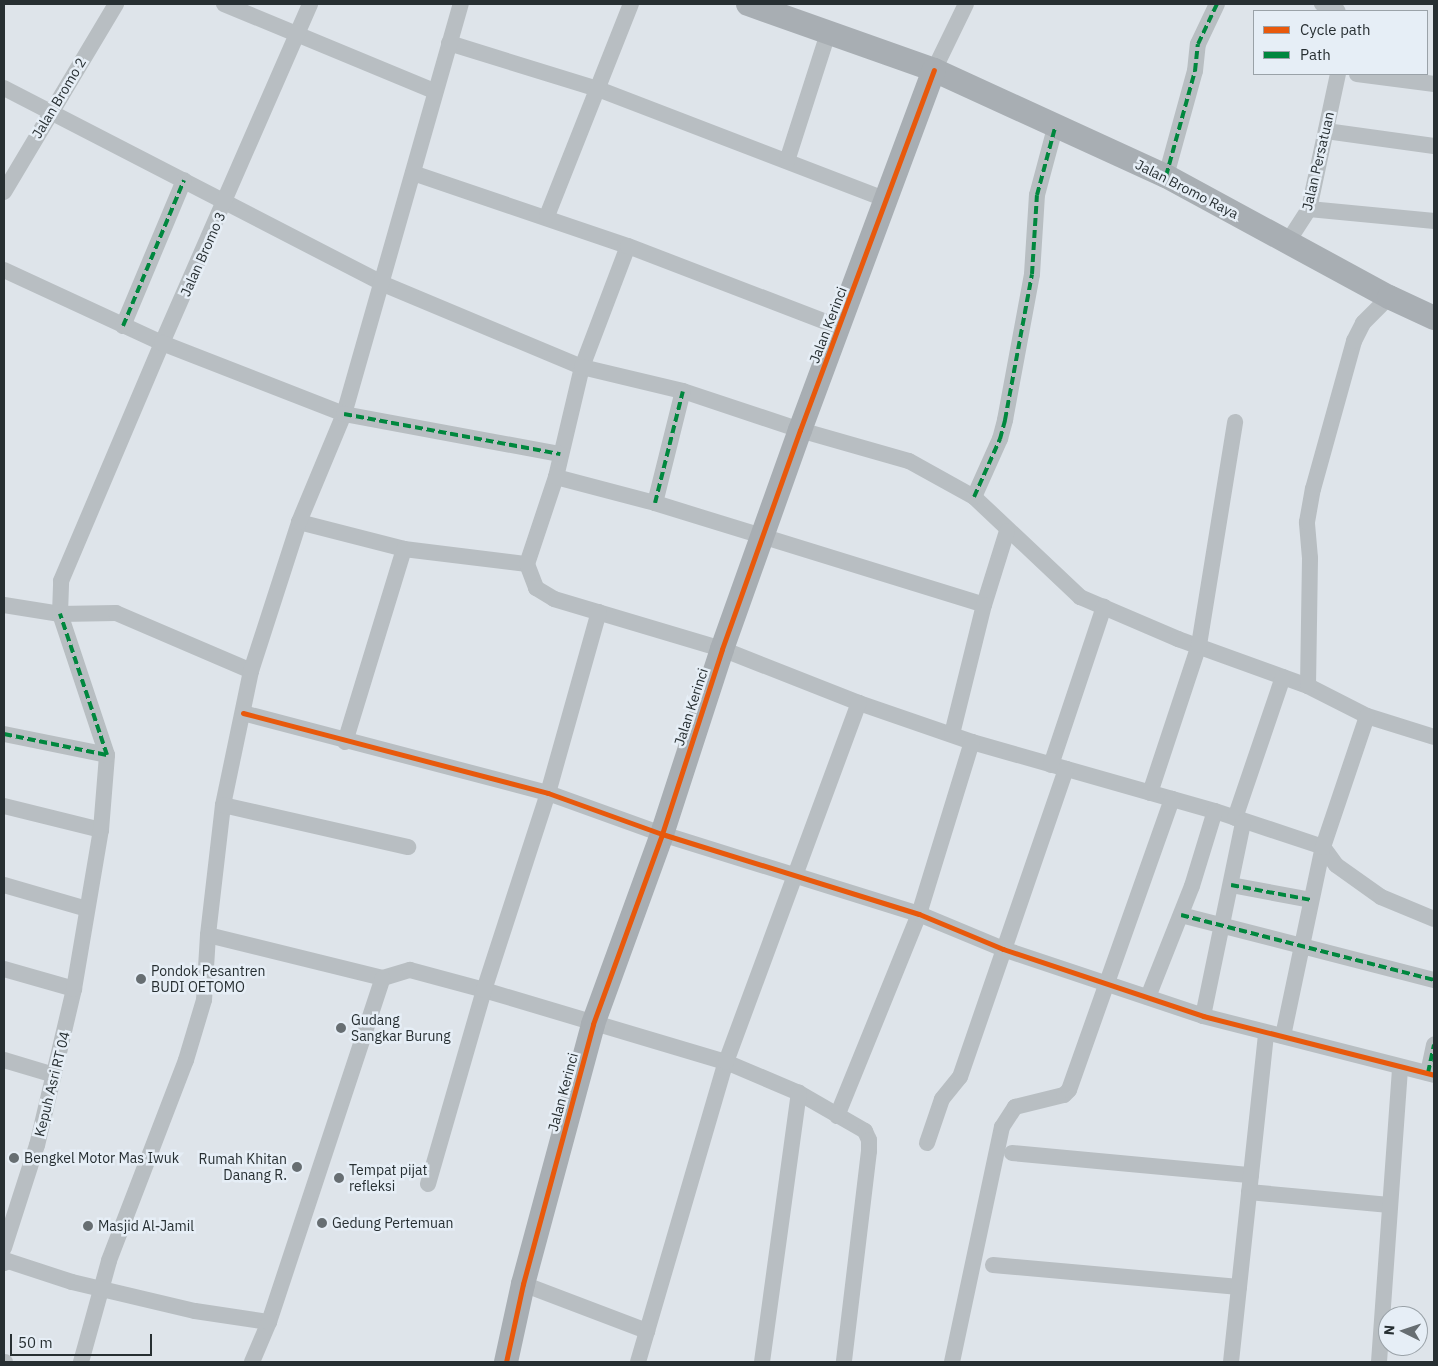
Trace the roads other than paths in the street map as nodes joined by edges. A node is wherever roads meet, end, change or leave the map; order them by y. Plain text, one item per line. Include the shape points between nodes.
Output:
1 (116, 4) edge
2 (224, 4) edge
3 (310, 4) edge
4 (461, 4) edge
5 (631, 4) edge
6 (966, 4) edge
7 (1217, 4) edge
8 (1322, 4) edge
9 (761, 6) edge
10 (1337, 10) edge
11 (828, 33) junction
12 (297, 34) junction
13 (449, 43) junction
14 (934, 70) junction
15 (1338, 75) edge
16 (1365, 75) edge
17 (1434, 84) edge
18 (4, 88) edge
19 (598, 89) junction
20 (434, 91) junction
21 (51, 112) junction
22 (1055, 128) junction
23 (1326, 132) junction
24 (1434, 146) edge
25 (787, 161) junction
26 (413, 173) junction
27 (1166, 176) junction
28 (184, 180) junction
29 (4, 192) edge
30 (887, 200) junction
31 (226, 203) junction
32 (1309, 209) junction
33 (547, 216) junction
34 (1434, 221) edge
35 (1287, 243) junction
36 (628, 246) junction
37 (4, 270) edge
38 (381, 283) junction
39 (1389, 297) junction
40 (1434, 318) edge
41 (124, 326) junction
42 (839, 327) junction
43 (162, 343) junction
44 (582, 367) junction
45 (683, 391) junction
46 (344, 414) junction
47 (1235, 422) dead end
48 (800, 430) junction
49 (560, 454) junction
50 (556, 477) junction
51 (974, 497) junction
52 (655, 503) junction
53 (298, 522) junction
54 (1007, 531) junction
55 (762, 538) junction
56 (404, 549) junction
57 (528, 564) junction
58 (984, 605) junction
59 (4, 606) edge
60 (1104, 607) junction
61 (598, 612) junction
62 (60, 614) junction
63 (1199, 645) junction
64 (722, 649) junction
65 (250, 671) junction
66 (1283, 677) junction
67 (1308, 686) junction
68 (859, 703) junction
69 (244, 713) junction
70 (1367, 716) junction
71 (4, 734) edge
72 (952, 734) junction
73 (1434, 737) edge
74 (345, 742) junction
75 (972, 742) junction
76 (107, 755) junction
77 (1058, 767) junction
78 (548, 792) junction
79 (1150, 793) junction
80 (1172, 799) junction
81 (222, 805) junction
82 (4, 806) edge
83 (1215, 812) junction
84 (1239, 820) junction
85 (101, 830) junction
86 (662, 834) junction
87 (408, 847) dead end
88 (1323, 847) junction
89 (794, 875) junction
90 (4, 885) edge
91 (1231, 885) junction
92 (1310, 900) junction
93 (87, 909) junction
94 (919, 914) junction
95 (1181, 914) junction
96 (1434, 919) edge
97 (1223, 924) junction
98 (208, 935) junction
99 (1301, 944) junction
100 (1003, 949) junction
101 (4, 969) edge
102 (383, 978) junction
103 (1434, 980) edge
104 (1105, 983) junction
105 (74, 989) junction
106 (484, 990) junction
107 (1148, 997) junction
108 (1203, 1016) junction
109 (594, 1024) junction
110 (1266, 1033) junction
111 (1283, 1036) junction
112 (1434, 1045) edge
113 (4, 1060) edge
114 (726, 1062) junction
115 (1400, 1068) junction
116 (1431, 1074) edge
117 (54, 1075) junction
118 (799, 1094) junction
119 (837, 1116) junction
120 (926, 1143) dead end
121 (1012, 1153) dead end
122 (1251, 1175) junction
123 (428, 1184) dead end
124 (1249, 1192) junction
125 (1389, 1205) junction
126 (4, 1248) edge
127 (4, 1263) edge
128 (993, 1265) dead end
129 (523, 1284) junction
130 (1239, 1287) junction
131 (102, 1289) junction
132 (269, 1322) junction
133 (647, 1331) junction
134 (81, 1362) edge
135 (252, 1362) edge
136 (506, 1362) edge
137 (638, 1362) edge
138 (762, 1362) edge
139 (844, 1362) edge
140 (952, 1362) edge
141 (1231, 1362) edge
142 (1379, 1362) edge

1 - 21 street, Jalan Bromo 2
2 - 12 street
3 - 12 street, Jalan Bromo 3
4 - 13 street
5 - 19 street
6 - 14 street
7 - 27 street via 1198,44 1195,71
8 - 10 street
9 - 11 street, Jalan Bromo Raya
11 - 14 street, Jalan Bromo Raya
11 - 25 street
12 - 20 street
12 - 31 street, Jalan Bromo 3
13 - 19 street
13 - 20 street
14 - 22 street, Jalan Bromo Raya
14 - 30 street, Jalan Kerinci
15 - 23 street, Jalan Persatuan
16 - 17 street
18 - 21 street
19 - 25 street
19 - 33 street
20 - 26 street
21 - 28 street
21 - 29 street, Jalan Bromo 2
22 - 27 street, Jalan Bromo Raya
22 - 51 street via 1037,195 1032,274 1005,420
23 - 24 street
23 - 32 street, Jalan Persatuan
25 - 30 street
26 - 33 street
26 - 38 street
27 - 35 street, Jalan Bromo Raya
28 - 31 street
28 - 41 street
30 - 42 street, Jalan Kerinci
31 - 38 street
31 - 43 street, Jalan Bromo 3
32 - 34 street
32 - 35 street, Jalan Persatuan
33 - 36 street
35 - 39 street, Jalan Bromo Raya
36 - 42 street
36 - 44 street
37 - 41 street
38 - 44 street
38 - 46 street
39 - 40 street, Jalan Bromo Raya
39 - 67 street via 1363,323 1354,341 1313,489 1307,522 1310,558
41 - 43 street
42 - 48 street, Jalan Kerinci
43 - 46 street
43 - 62 street, Jalan Bromo 3 via 65,568
44 - 45 street
44 - 49 street
45 - 48 street
45 - 52 street
46 - 49 street
46 - 53 street
47 - 63 street
48 - 51 street via 909,461
48 - 55 street, Jalan Kerinci
49 - 50 street
50 - 52 street
50 - 57 street
51 - 54 street
52 - 55 street
53 - 56 street
53 - 65 street
54 - 58 street
54 - 60 street via 1080,597
55 - 58 street
55 - 64 street, Jalan Kerinci
56 - 57 street
56 - 74 street
57 - 61 street via 536,588 554,599
58 - 72 street
59 - 62 street
60 - 63 street
60 - 77 street
61 - 64 street
61 - 78 street
62 - 65 street via 116,613
62 - 76 street
63 - 66 street
63 - 79 street
64 - 68 street
64 - 86 street, Jalan Kerinci
65 - 69 street
66 - 67 street
66 - 84 street
67 - 70 street
68 - 72 street
68 - 89 street
69 - 74 street
69 - 81 street
70 - 73 street
70 - 88 street
71 - 76 street
72 - 75 street
74 - 78 street
75 - 77 street
75 - 94 street
76 - 85 street, Kepuh Asri RT 04
77 - 79 street
77 - 100 street
78 - 86 street
78 - 106 street
79 - 80 street
80 - 83 street
80 - 104 street
81 - 87 street
81 - 98 street
82 - 85 street
83 - 84 street
83 - 95 street
84 - 88 street
84 - 91 street
85 - 93 street, Kepuh Asri RT 04
86 - 89 street
86 - 109 street, Jalan Kerinci
88 - 92 street
88 - 96 street via 1336,865 1381,897
89 - 94 street
89 - 114 street
90 - 93 street
91 - 92 street
91 - 97 street
92 - 99 street
93 - 105 street, Kepuh Asri RT 04
94 - 100 street
94 - 119 street
95 - 97 street
95 - 107 street
97 - 99 street
97 - 108 street
98 - 102 street
98 - 131 street via 202,1008 186,1060 133,1194
99 - 103 street
99 - 111 street
100 - 104 street
100 - 120 street via 960,1077 942,1099
101 - 105 street
102 - 106 street via 410,970
102 - 132 street
104 - 107 street
104 - 140 street via 1070,1090 1064,1095 1015,1107 1002,1127
105 - 117 street, Kepuh Asri RT 04
106 - 109 street
106 - 123 street
107 - 108 street
108 - 110 street
109 - 114 street
109 - 129 street, Jalan Kerinci
110 - 111 street
110 - 122 street
111 - 115 street
112 - 116 street
113 - 117 street
114 - 118 street
114 - 133 street
115 - 116 street
115 - 125 street
117 - 126 street, Kepuh Asri RT 04 via 37,1145
118 - 119 street
118 - 138 street
119 - 139 street via 865,1132 869,1140
121 - 122 street
122 - 124 street
124 - 125 street
124 - 130 street
125 - 142 street
127 - 131 street via 8,1261
128 - 130 street
129 - 133 street
129 - 136 street, Jalan Kerinci
130 - 141 street
131 - 132 street via 195,1311
131 - 134 street
132 - 135 street
133 - 137 street

